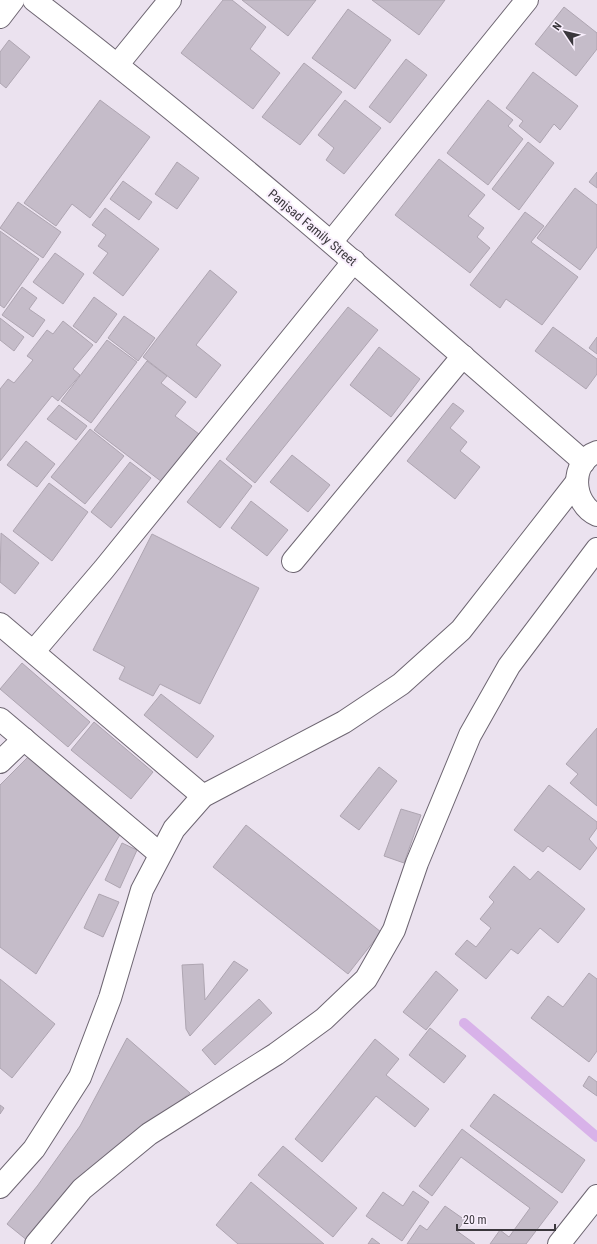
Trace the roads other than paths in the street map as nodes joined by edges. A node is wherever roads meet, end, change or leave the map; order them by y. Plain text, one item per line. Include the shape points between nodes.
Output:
1 (14, 0) edge
2 (34, 0) edge
3 (170, 0) edge
4 (527, 0) edge
5 (0, 17) edge
6 (118, 64) junction
7 (332, 241) junction
8 (354, 261) junction
9 (463, 356) junction
10 (590, 457) edge
11 (576, 483) junction
12 (597, 515) edge
13 (597, 549) edge
14 (293, 561) dead end
15 (0, 624) edge
16 (34, 651) junction
17 (0, 719) edge
18 (24, 739) junction
19 (0, 762) edge
20 (203, 796) junction
21 (160, 854) junction
22 (0, 1187) edge
23 (597, 1196) edge
24 (36, 1244) edge
25 (559, 1244) edge

1 - 5 main road
2 - 6 main road, Panjsad Family Street
3 - 6 main road
4 - 7 main road
6 - 7 main road, Panjsad Family Street
7 - 8 main road, Panjsad Family Street
8 - 9 main road, Panjsad Family Street
8 - 16 main road
9 - 10 main road, Panjsad Family Street
9 - 14 main road
10 - 11 main road via 578,472
11 - 12 main road via 585,507
11 - 20 main road via 461,630 402,684 344,722
13 - 24 main road via 509,666 470,735 417,863 394,930 366,979 324,1019 276,1054 149,1134 82,1189
15 - 16 main road
16 - 20 main road
17 - 18 main road
18 - 19 main road
18 - 21 main road
20 - 21 main road via 174,829
21 - 22 main road via 142,890 110,998 80,1077 34,1149
23 - 25 main road

